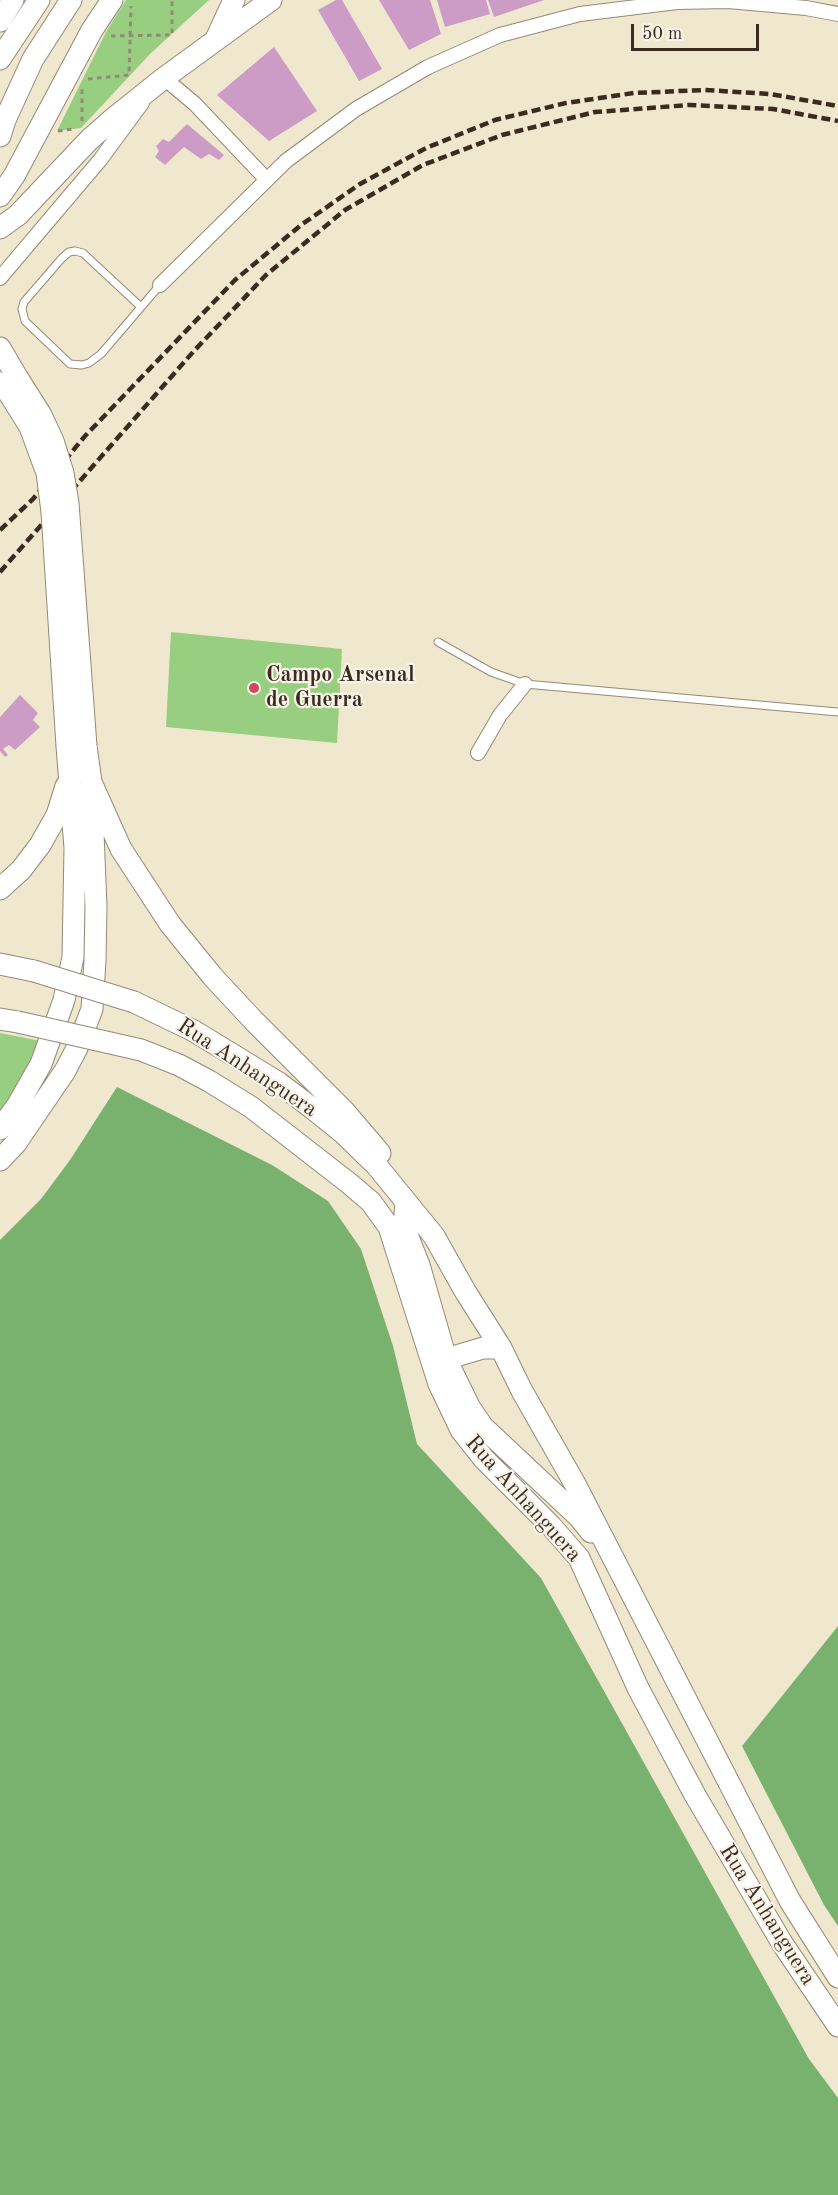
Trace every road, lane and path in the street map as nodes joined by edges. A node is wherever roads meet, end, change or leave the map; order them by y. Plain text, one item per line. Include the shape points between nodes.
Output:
1 (13, 0) edge
2 (39, 0) edge
3 (71, 0) edge
4 (112, 0) edge
5 (131, 0) edge
6 (172, 0) edge
7 (234, 0) edge
8 (271, 0) edge
9 (729, 0) edge
10 (578, 7) edge
11 (838, 14) edge
12 (0, 21) edge
13 (104, 36) dead end
14 (130, 36) junction
15 (214, 42) junction
16 (0, 59) edge
17 (158, 84) junction
18 (57, 131) dead end
19 (0, 136) edge
20 (267, 180) junction
21 (0, 196) edge
22 (0, 228) edge
23 (0, 278) edge
24 (160, 285) joint
25 (141, 307) junction
26 (0, 348) edge
27 (0, 361) edge
28 (8, 380) edge
29 (438, 642) dead end
30 (525, 684) junction
31 (838, 712) edge
32 (77, 746) junction
33 (478, 753) dead end
34 (70, 774) junction
35 (91, 782) junction
36 (0, 888) edge
37 (0, 964) edge
38 (9, 1020) edge
39 (0, 1129) edge
40 (0, 1160) edge
41 (406, 1202) junction
42 (434, 1236) junction
43 (501, 1348) junction
44 (446, 1359) junction
45 (440, 1384) junction
46 (625, 1582) junction
47 (838, 1977) edge
48 (838, 2026) edge

1 - 12 main road
2 - 16 main road
3 - 19 main road via 33,59
4 - 21 main road
5 - 14 path
6 - 14 path via 172,35
7 - 15 main road
8 - 15 main road
9 - 10 street
9 - 11 street
10 - 20 street via 500,35 408,78 356,109 286,161
13 - 14 path
14 - 18 path via 129,75 82,79 81,128
15 - 17 main road
17 - 20 street via 195,104
17 - 22 main road via 114,117 18,215
17 - 23 street via 100,160
20 - 24 street
24 - 25 lane
25 - 25 lane via 83,253 75,251 62,258 22,309 25,321 76,366 101,354
26 - 28 main road
27 - 28 main road
28 - 32 main road, bridge via 7,390 30,427 47,473
29 - 30 lane via 491,672
30 - 31 lane
30 - 33 street via 500,715
32 - 34 main road
32 - 35 main road
34 - 36 main road via 57,815 40,845 21,870
34 - 39 main road via 75,848 73,957 64,1000 41,1064
35 - 40 main road via 96,907 92,1009 65,1071
35 - 42 main road via 121,849 170,924 245,1012 362,1131
37 - 41 main road, Rua Anhanguera, bridge via 134,1002 194,1031 287,1089 342,1132
38 - 45 main road, Rua Anhanguera, bridge via 141,1050 178,1065 251,1107 327,1165 370,1202 389,1227
41 - 42 main road, Rua Anhanguera
41 - 44 main road via 404,1227
42 - 43 main road, Rua Anhanguera
43 - 44 main road via 483,1348
43 - 46 main road, Rua Anhanguera
44 - 45 main road
44 - 46 main road via 483,1427 579,1517
45 - 48 main road, Rua Anhanguera via 471,1444 579,1558 638,1688 695,1795 782,1943
46 - 47 main road, Rua Anhanguera via 790,1900

